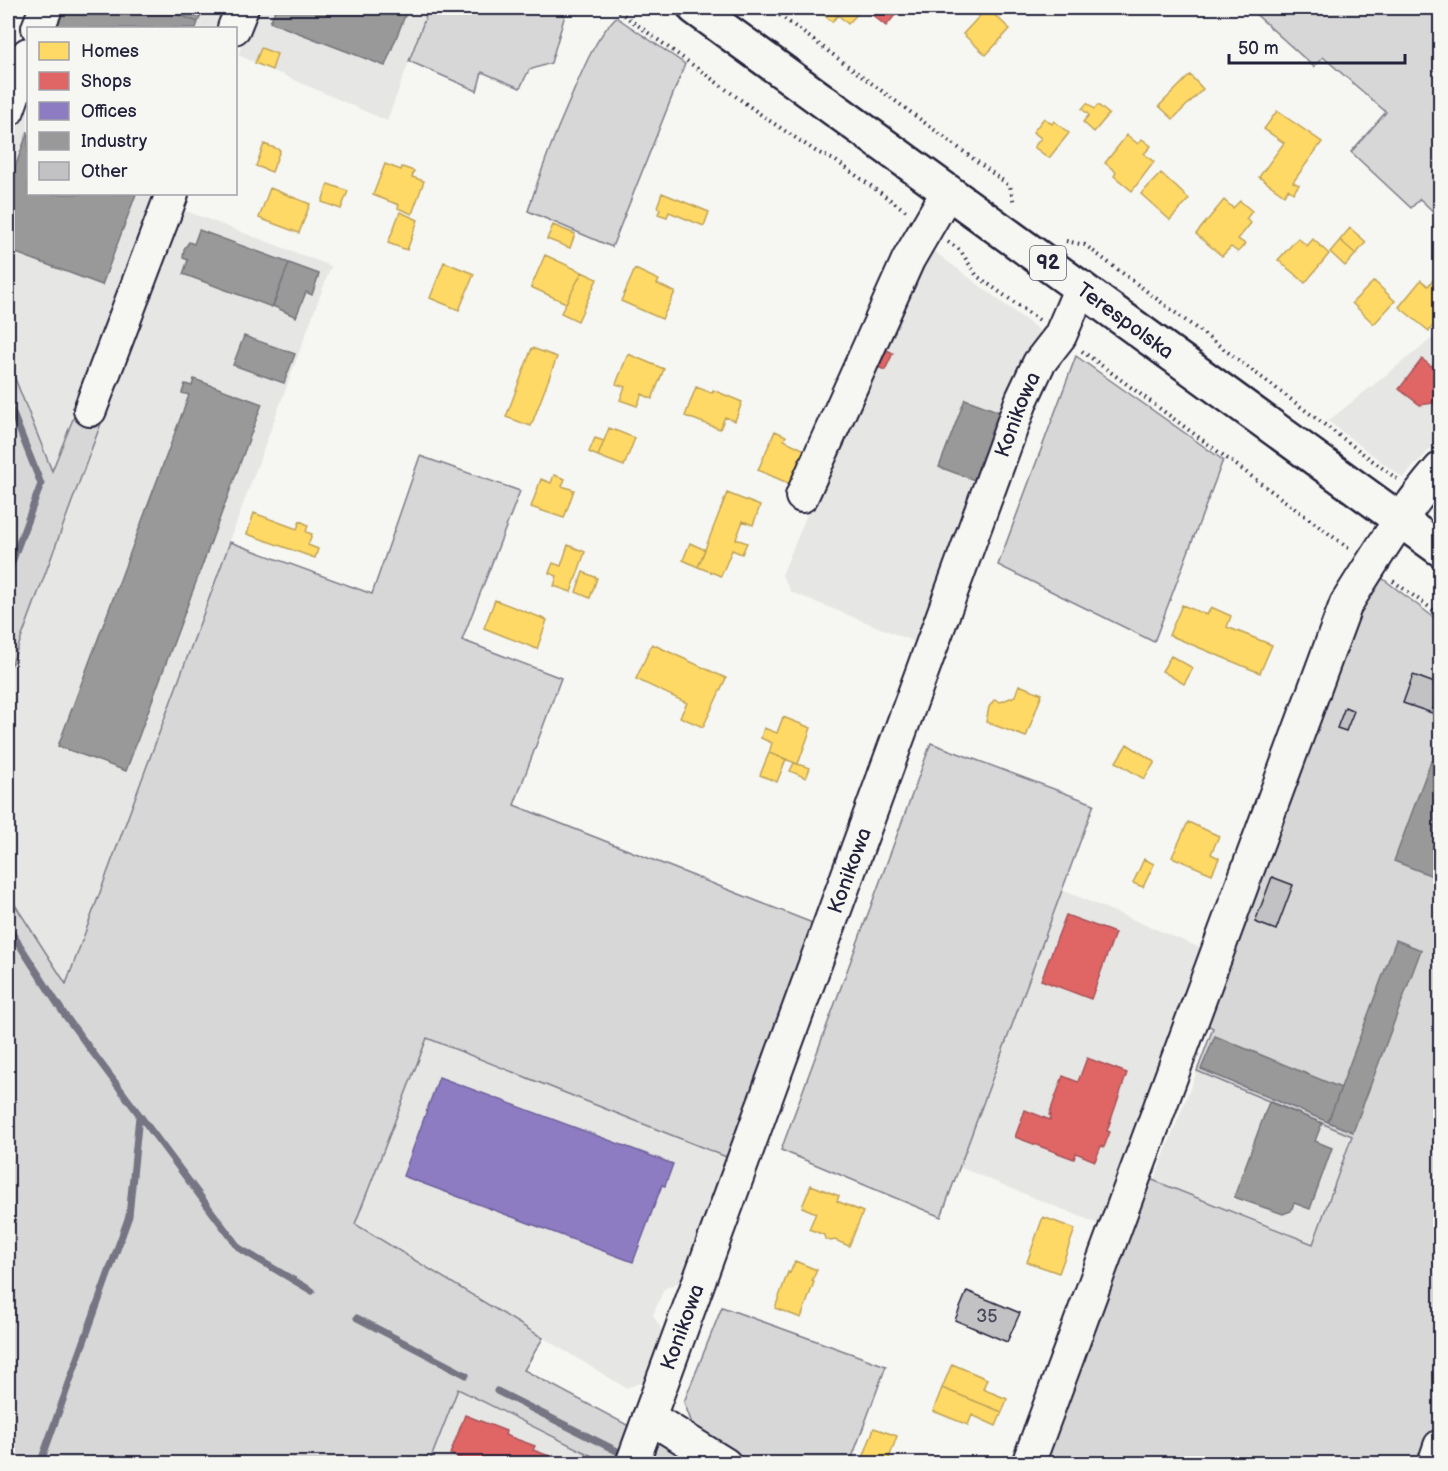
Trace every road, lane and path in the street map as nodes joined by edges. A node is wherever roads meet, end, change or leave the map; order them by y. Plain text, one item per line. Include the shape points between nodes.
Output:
1 (46, 8) edge
2 (242, 8) edge
3 (614, 8) edge
4 (695, 8) edge
5 (770, 8) edge
6 (38, 27) edge
7 (234, 27) edge
8 (27, 57) edge
9 (8, 110) edge
10 (948, 190) junction
11 (172, 195) edge
12 (1021, 209) dead end
13 (926, 226) junction
14 (1058, 235) dead end
15 (1082, 287) junction
16 (1060, 336) junction
17 (90, 410) dead end
18 (1440, 469) edge
19 (802, 496) dead end
20 (1409, 507) junction
21 (1440, 549) edge
22 (1370, 565) junction
23 (1440, 615) edge
24 (649, 1417) junction
25 (1440, 1446) edge
26 (632, 1464) edge
27 (725, 1464) edge
28 (1028, 1464) edge
29 (1434, 1464) edge

1 - 6 street
2 - 7 street
3 - 13 path via 767,119 836,161
4 - 10 main road, Terespolska / 92
5 - 12 path via 1010,186 1012,202
8 - 9 street
10 - 13 street
10 - 15 main road, Terespolska / 92
11 - 17 street
13 - 16 path via 960,250 977,276
13 - 19 street
14 - 20 path via 1067,242 1085,245
15 - 16 street, Konikowa
15 - 20 main road, Terespolska / 92
16 - 22 path
16 - 24 street, Konikowa via 1039,363 1022,399
18 - 20 street
20 - 21 main road, Terespolska / 92
20 - 22 street
22 - 23 path
22 - 28 street via 1346,604
24 - 26 street, Konikowa
24 - 27 street
25 - 29 street

